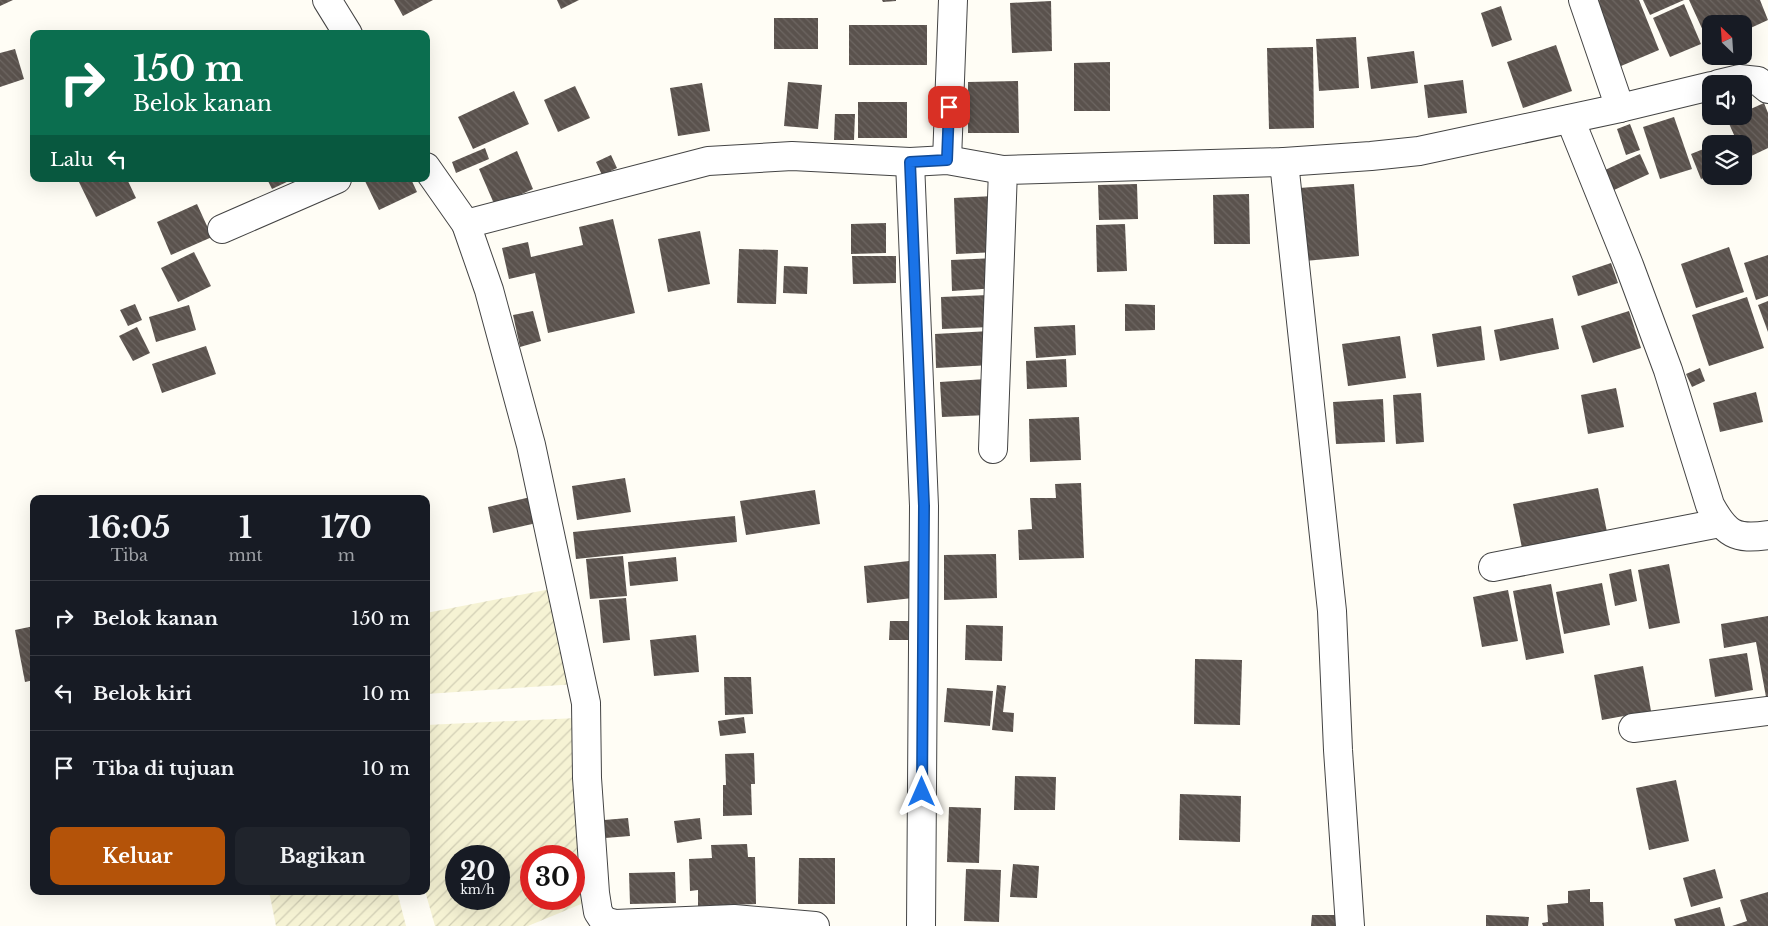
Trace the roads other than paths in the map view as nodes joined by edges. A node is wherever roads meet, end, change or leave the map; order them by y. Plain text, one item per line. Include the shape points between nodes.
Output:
1 (327, 0) edge
2 (953, 0) edge
3 (1583, 0) edge
4 (346, 30) edge
5 (1752, 80) edge
6 (1702, 88) edge
7 (1768, 89) edge
8 (1620, 108) junction
9 (1570, 119) junction
10 (947, 160) junction
11 (910, 162) junction
12 (1284, 162) junction
13 (1003, 170) junction
14 (430, 173) edge
15 (330, 182) edge
16 (466, 224) junction
17 (222, 229) dead end
18 (993, 449) dead end
19 (1720, 523) junction
20 (1768, 535) edge
21 (1494, 568) dead end
22 (1768, 711) edge
23 (1633, 728) dead end
24 (815, 926) edge
25 (921, 926) edge
26 (1350, 926) edge

1 - 4 street
2 - 10 street
3 - 8 street
5 - 7 street via 1758,80
6 - 8 street
8 - 9 street
9 - 12 street via 1419,151
9 - 19 street via 1629,264 1668,370 1710,506
10 - 11 street
10 - 13 street
11 - 16 street via 792,156 708,161
11 - 25 street via 924,506
12 - 13 street
12 - 26 street via 1332,611
13 - 18 street
14 - 16 street
15 - 17 street
16 - 24 street via 489,290 531,445 586,703 587,778 598,912 604,921 615,924 734,919
19 - 20 street via 1735,536
19 - 21 street
22 - 23 street

